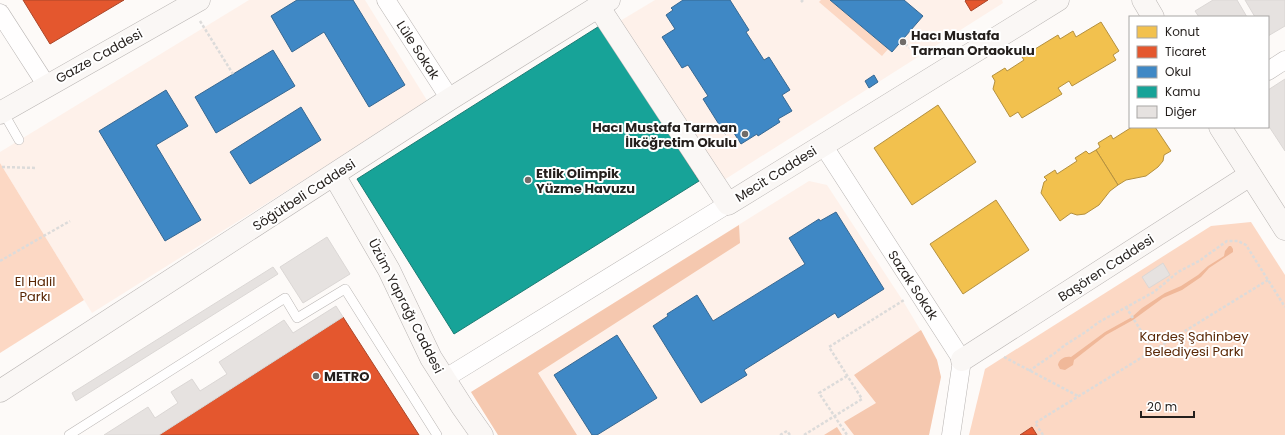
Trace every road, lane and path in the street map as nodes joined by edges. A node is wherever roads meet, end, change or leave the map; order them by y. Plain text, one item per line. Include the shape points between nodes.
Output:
1 (386, 0) edge
2 (1058, 0) edge
3 (1143, 0) edge
4 (195, 2) edge
5 (604, 3) edge
6 (1025, 10) edge
7 (0, 13) edge
8 (1152, 16) edge
9 (901, 41) dead end
10 (913, 50) dead end
11 (1285, 60) edge
12 (1269, 70) edge
13 (233, 74) dead end
14 (47, 86) junction
15 (450, 100) junction
16 (1, 112) edge
17 (1221, 128) edge
18 (19, 140) dead end
19 (823, 145) junction
20 (2, 167) dead end
21 (37, 168) dead end
22 (334, 175) junction
23 (1250, 175) junction
24 (728, 204) junction
25 (70, 221) dead end
26 (1285, 229) edge
27 (0, 261) edge
28 (1268, 280) junction
29 (917, 292) junction
30 (1126, 307) junction
31 (1285, 307) edge
32 (1153, 350) junction
33 (1003, 357) dead end
34 (962, 360) junction
35 (1029, 371) junction
36 (847, 376) junction
37 (444, 379) junction
38 (0, 391) edge
39 (1078, 396) junction
40 (834, 417) junction
41 (69, 435) edge
42 (437, 435) edge
43 (482, 435) edge
44 (780, 435) edge
45 (790, 435) edge
46 (804, 435) edge
47 (847, 435) edge
48 (951, 435) edge
49 (1043, 435) edge

1 - 15 street, Lüle Sokak
2 - 6 street, Mecit Caddesi
3 - 8 street
4 - 13 path
4 - 14 street, Gazze Caddesi
5 - 15 street, Söğütbeli Caddesi
5 - 24 street, Mecit Caddesi
6 - 19 street, Mecit Caddesi
7 - 14 street
9 - 10 path
11 - 12 street
14 - 16 street, Gazze Caddesi
15 - 22 street, Söğütbeli Caddesi
16 - 18 lane
17 - 23 street
19 - 24 street, Mecit Caddesi
19 - 29 street, Sazak Sokak
20 - 21 path
22 - 37 street, Üzüm Yaprağı Caddesi via 389,270 431,358
22 - 38 street, Söğütbeli Caddesi
23 - 26 street
23 - 34 street, Başören Caddesi
24 - 37 street
25 - 27 path
28 - 30 path via 1246,245 1238,241 1227,241 1178,272 1154,292
28 - 31 path
28 - 32 path
29 - 34 street, Sazak Sokak
29 - 36 path via 829,347
30 - 32 path
30 - 35 path via 1099,322
32 - 39 path
33 - 35 path
34 - 48 street
35 - 39 path
36 - 40 path via 862,399
36 - 40 path via 819,393
37 - 43 street, Üzüm Yaprağı Caddesi
39 - 49 path via 1035,423
40 - 46 path
40 - 47 path
41 - 42 lane via 286,298 297,318 345,289
44 - 45 path via 787,431

